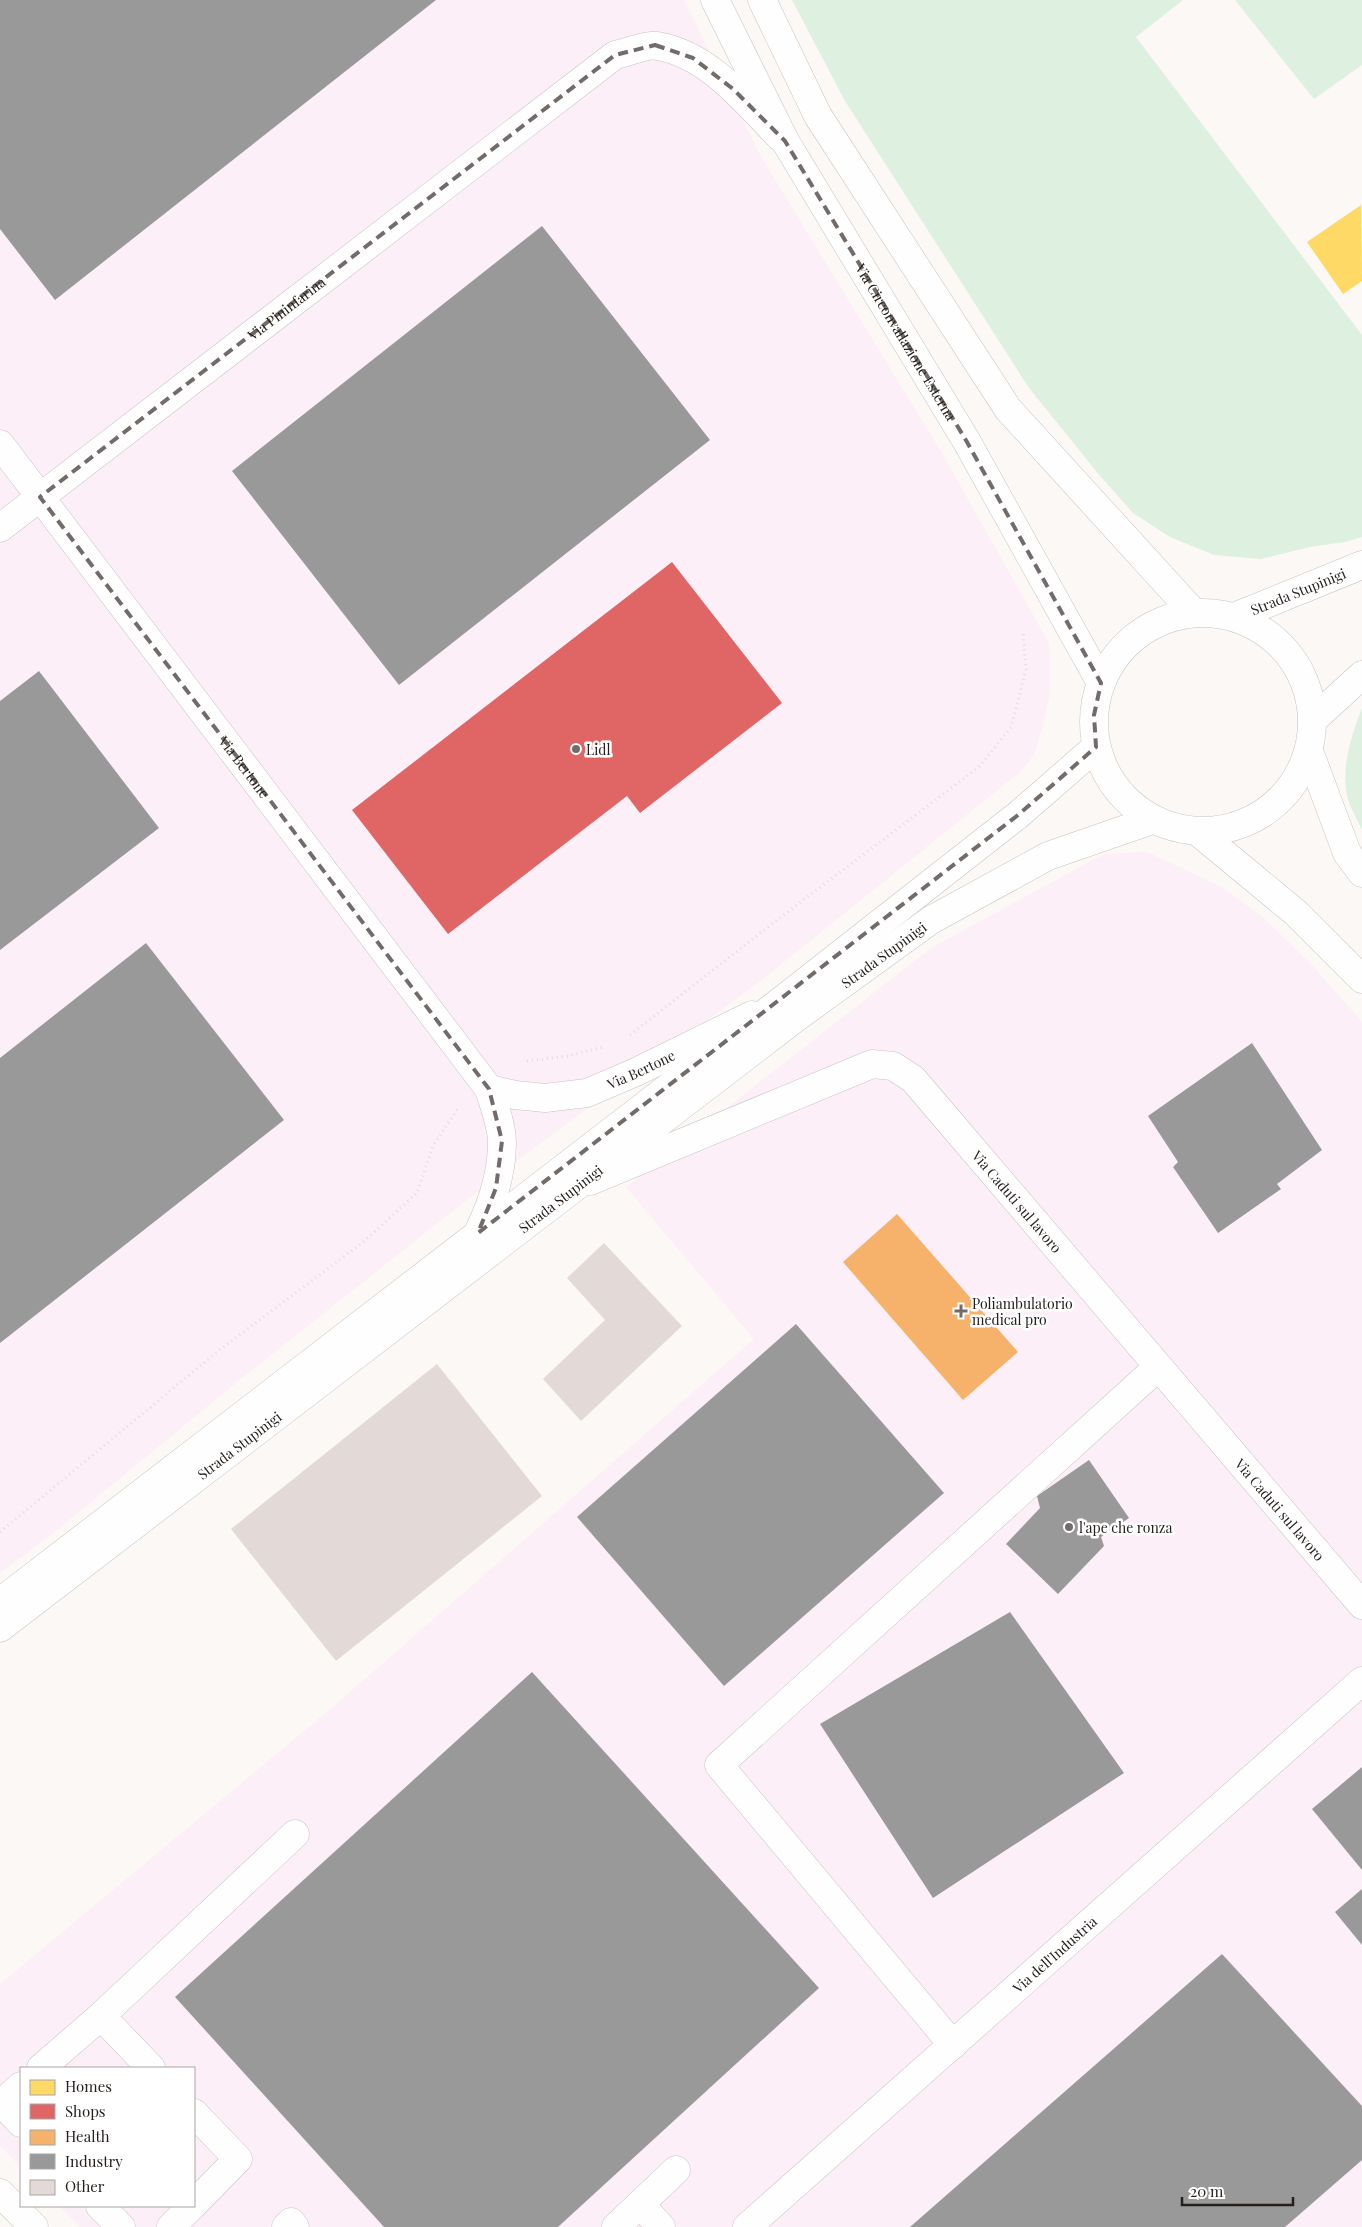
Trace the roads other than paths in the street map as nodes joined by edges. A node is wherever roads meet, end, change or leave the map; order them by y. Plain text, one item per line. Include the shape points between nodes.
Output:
1 (715, 0) edge
2 (762, 0) edge
3 (785, 141) junction
4 (0, 444) edge
5 (40, 497) junction
6 (0, 528) edge
7 (1362, 565) edge
8 (1194, 613) junction
9 (1234, 617) junction
10 (1362, 675) edge
11 (1101, 683) junction
12 (1313, 720) junction
13 (1096, 747) junction
14 (1309, 751) junction
15 (1152, 820) junction
16 (1198, 832) junction
17 (1362, 873) edge
18 (1362, 979) edge
19 (782, 1000) junction
20 (489, 1089) junction
21 (573, 1188) junction
22 (478, 1233) junction
23 (1158, 1367) junction
24 (0, 1602) edge
25 (1362, 1605) edge
26 (0, 1628) edge
27 (1362, 1681) edge
28 (295, 1834) dead end
29 (101, 2016) junction
30 (953, 2044) junction
31 (42, 2067) edge
32 (150, 2067) edge
33 (8, 2098) edge
34 (195, 2114) edge
35 (20, 2121) edge
36 (676, 2170) dead end
37 (0, 2193) edge
38 (195, 2203) edge
39 (641, 2205) junction
40 (101, 2207) edge
41 (191, 2207) edge
42 (34, 2227) edge
43 (121, 2227) edge
44 (171, 2227) edge
45 (286, 2227) edge
46 (295, 2227) edge
47 (616, 2227) edge
48 (661, 2227) edge
49 (747, 2227) edge

1 - 3 main road, Via Circonvallazione Esterna
2 - 8 main road via 818,116 1008,409
3 - 5 main road, Via Pininfarina via 733,89 693,58 656,45 615,55
3 - 11 main road, Via Circonvallazione Esterna via 967,442
4 - 5 main road, Via Bertone
5 - 6 main road, Via Pininfarina
5 - 20 main road, Via Bertone
7 - 9 main road, Strada Stupinigi
8 - 9 main road
8 - 11 main road via 1164,620 1137,635 1116,656
9 - 12 main road via 1266,632 1291,655 1307,686
10 - 12 main road
11 - 13 main road via 1094,715
12 - 14 main road
13 - 15 main road via 1108,776 1127,801
13 - 19 main road, Strada Stupinigi via 1018,815
14 - 16 main road via 1293,784 1268,811 1234,827
14 - 17 main road via 1347,853
15 - 16 main road
15 - 21 main road, Strada Stupinigi via 1048,856 932,920 797,1017
16 - 18 main road via 1296,913
19 - 20 main road, Via Bertone via 588,1093 545,1098
19 - 22 main road, Strada Stupinigi
20 - 22 main road, Via Bertone via 502,1141 496,1188
21 - 23 main road, Via Caduti sul lavoro via 872,1064 893,1066 913,1078
21 - 26 main road, Strada Stupinigi
22 - 24 main road, Strada Stupinigi
23 - 25 main road, Via Caduti sul lavoro
23 - 30 main road via 719,1764
27 - 30 main road, Via dell'Industria
28 - 29 main road
29 - 31 main road
29 - 32 main road
30 - 49 main road, Via dell'Industria
33 - 35 main road
34 - 38 main road via 238,2159
36 - 39 main road
37 - 42 main road
39 - 47 main road
39 - 48 main road
40 - 43 main road
41 - 44 main road
45 - 46 main road via 291,2222

